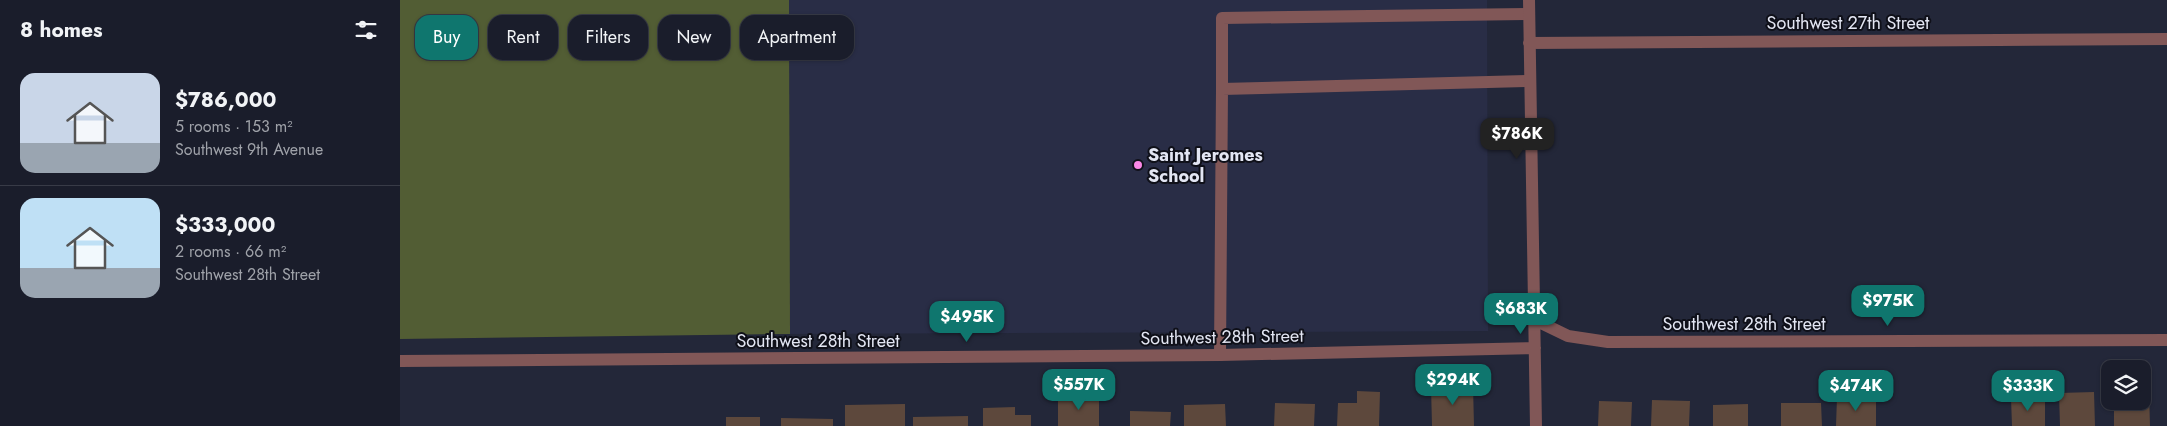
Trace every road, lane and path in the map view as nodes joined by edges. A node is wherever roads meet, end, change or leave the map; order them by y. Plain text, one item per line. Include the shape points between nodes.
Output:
1 (1528, 0) edge
2 (1529, 14) junction
3 (2167, 39) edge
4 (1529, 43) junction
5 (1529, 81) junction
6 (1222, 89) junction
7 (1535, 320) junction
8 (2167, 340) edge
9 (1535, 348) junction
10 (1220, 355) junction
11 (400, 361) edge
12 (1536, 426) edge

1 - 2 street
2 - 4 street
2 - 6 street via 1222,18
3 - 4 street, Southwest 27th Street
4 - 5 street
5 - 6 street
5 - 7 street
6 - 10 street
7 - 8 street, Southwest 28th Street via 1568,336 1608,342
7 - 9 street
9 - 10 street, Southwest 28th Street
9 - 12 street
10 - 11 street, Southwest 28th Street

